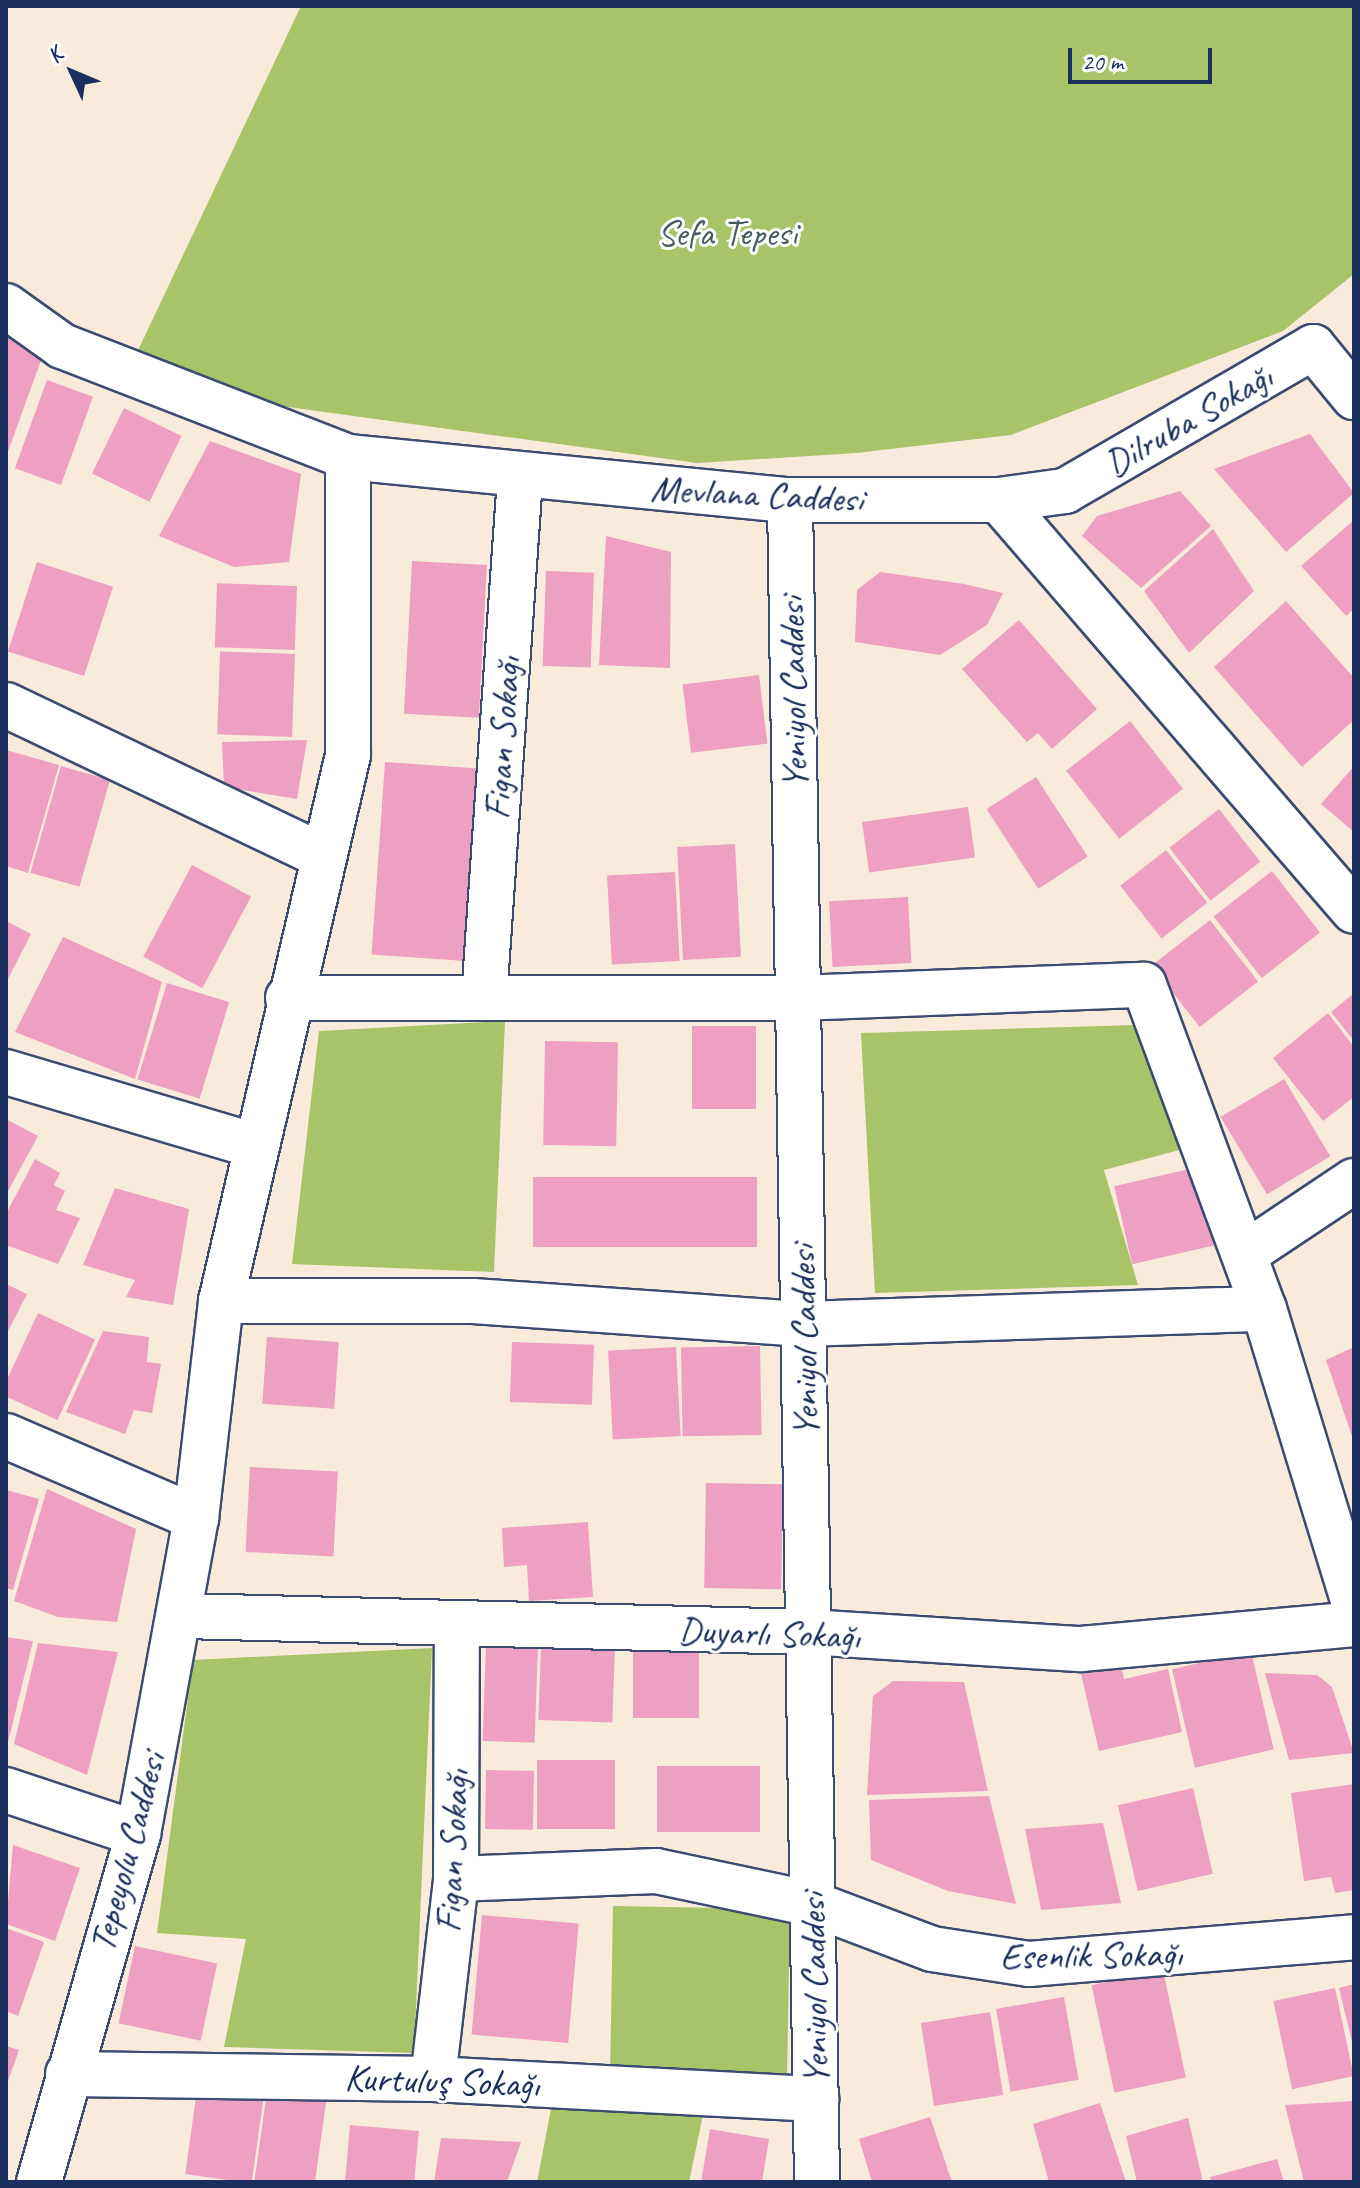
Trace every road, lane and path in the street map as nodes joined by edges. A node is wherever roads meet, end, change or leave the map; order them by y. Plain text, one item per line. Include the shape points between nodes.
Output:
1 (6, 306) edge
2 (1354, 397) edge
3 (348, 457) junction
4 (520, 478) junction
5 (790, 500) junction
6 (999, 500) junction
7 (6, 705) edge
8 (323, 856) junction
9 (1354, 911) edge
10 (288, 998) junction
11 (484, 998) junction
12 (798, 998) junction
13 (6, 1072) edge
14 (252, 1145) junction
15 (1354, 1181) edge
16 (1246, 1253) junction
17 (221, 1301) junction
18 (1264, 1309) junction
19 (803, 1324) junction
20 (6, 1436) edge
21 (196, 1518) junction
22 (1342, 1518) edge
23 (1354, 1604) edge
24 (184, 1616) junction
25 (457, 1623) junction
26 (1354, 1624) edge
27 (808, 1632) junction
28 (6, 1790) edge
29 (138, 1834) junction
30 (456, 1879) junction
31 (813, 1904) junction
32 (1354, 1937) edge
33 (68, 2074) junction
34 (433, 2079) junction
35 (816, 2099) junction
36 (39, 2182) edge
37 (817, 2182) edge

1 - 3 street, Mevlana Caddesi via 62,346
2 - 6 street, Dilruba Sokağı via 1313,347 1065,491
3 - 4 street, Mevlana Caddesi
3 - 8 street, Tepeyolu Caddesi via 348,755
4 - 5 street, Mevlana Caddesi
4 - 11 street, Figan Sokağı
5 - 6 street, Mevlana Caddesi
5 - 12 street, Yeniyol Caddesi
6 - 9 street
7 - 8 street
8 - 10 street, Tepeyolu Caddesi
10 - 11 street
10 - 14 street, Tepeyolu Caddesi
11 - 12 street
12 - 16 street via 1144,985
12 - 19 street, Yeniyol Caddesi
13 - 14 street
14 - 17 street, Tepeyolu Caddesi
15 - 16 street
16 - 18 street
17 - 19 street via 473,1301
17 - 21 street, Tepeyolu Caddesi
18 - 19 street
18 - 22 street
19 - 27 street, Yeniyol Caddesi
20 - 21 street
21 - 24 street, Tepeyolu Caddesi
22 - 23 street
24 - 25 street, Duyarlı Sokağı
24 - 29 street, Tepeyolu Caddesi
25 - 27 street, Duyarlı Sokağı
25 - 30 street, Figan Sokağı
26 - 27 street, Duyarlı Sokağı via 1081,1649
27 - 31 street, Yeniyol Caddesi
28 - 29 street
29 - 33 street, Tepeyolu Caddesi
30 - 31 street, Esenlik Sokağı via 656,1871
30 - 34 street, Figan Sokağı
31 - 32 street, Esenlik Sokağı via 932,1949 1029,1964
31 - 35 street, Yeniyol Caddesi
33 - 34 street, Kurtuluş Sokağı
33 - 36 street, Tepeyolu Caddesi
34 - 35 street, Kurtuluş Sokağı
35 - 37 street, Yeniyol Caddesi

